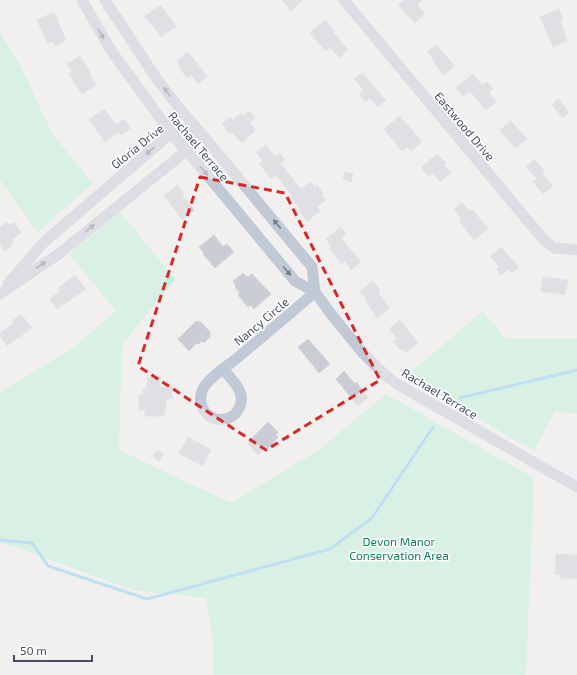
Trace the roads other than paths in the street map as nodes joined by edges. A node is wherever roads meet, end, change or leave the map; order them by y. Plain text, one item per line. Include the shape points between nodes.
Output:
1 (82, 0) edge
2 (105, 0) edge
3 (344, 0) edge
4 (195, 126) junction
5 (171, 133) junction
6 (186, 151) junction
7 (577, 250) edge
8 (315, 292) junction
9 (0, 293) edge
10 (224, 370) junction
11 (577, 487) edge

1 -> 5 street, Rachael Terrace via 112,52
4 -> 2 street, Rachael Terrace via 156,78
3 - 7 street, Eastwood Drive via 544,239 554,248
4 - 5 street, Gloria Drive
4 - 6 street
8 -> 4 street, Rachael Terrace via 312,267
5 - 6 street, Rachael Terrace
5 -> 9 street, Gloria Drive via 44,242
6 -> 8 street, Rachael Terrace via 295,281
9 -> 6 street, Gloria Drive via 60,253
8 - 10 street, Nancy Circle
8 - 11 street, Rachael Terrace via 362,352 397,384
10 - 10 street, Nancy Circle via 239,388 242,402 235,414 219,420 211,418 205,412 200,398 204,386

